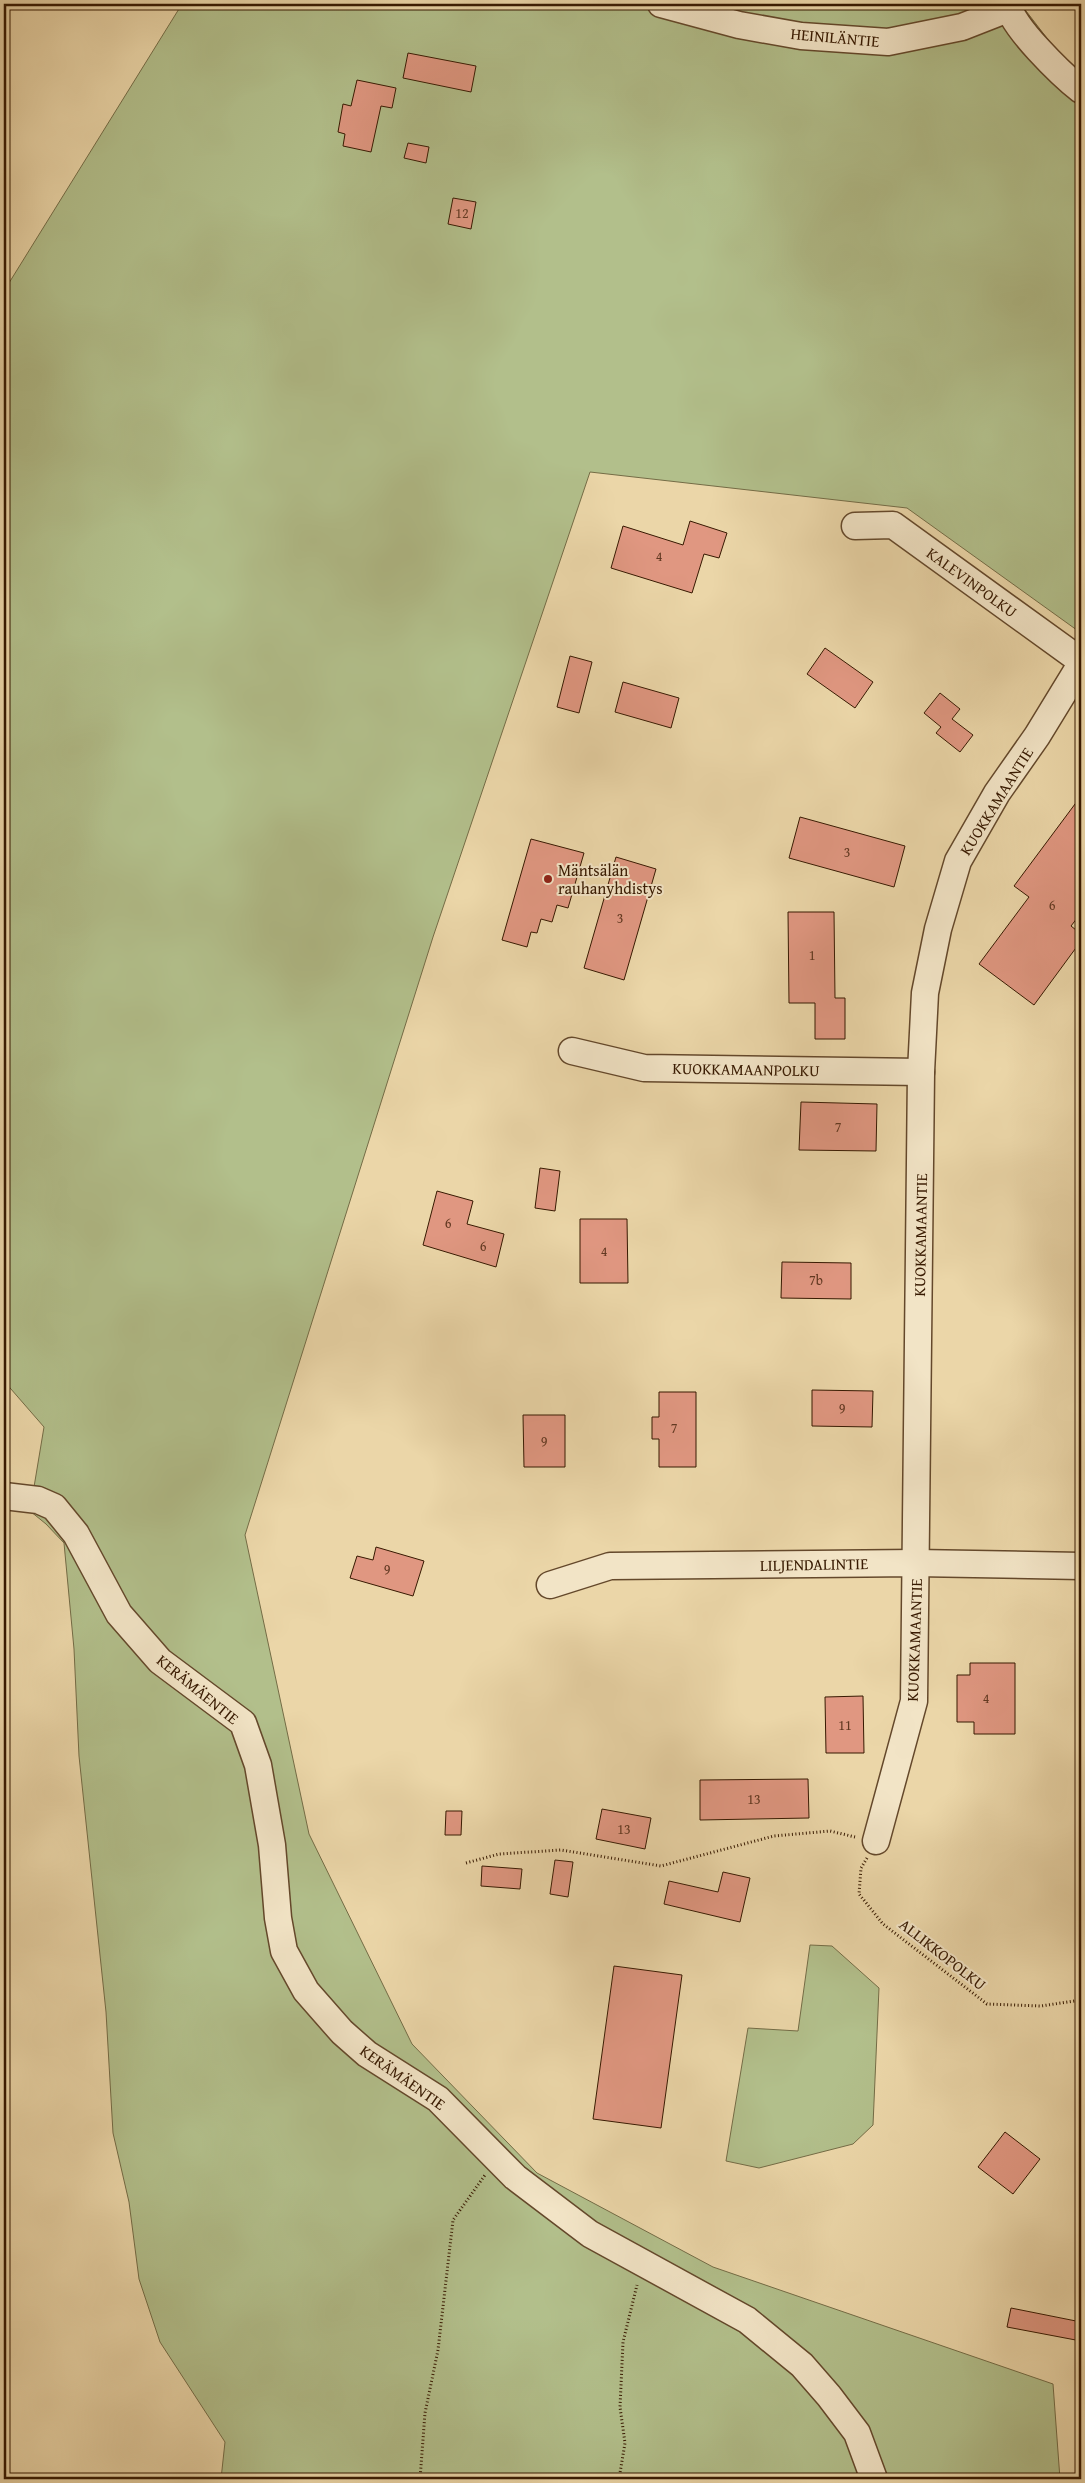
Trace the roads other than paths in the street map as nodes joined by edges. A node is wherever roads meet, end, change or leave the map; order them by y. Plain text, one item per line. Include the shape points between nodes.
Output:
1 (660, 4) edge
2 (1008, 6) edge
3 (1081, 90) edge
4 (856, 526) dead end
5 (1081, 662) edge
6 (572, 1051) dead end
7 (921, 1072) junction
8 (4, 1496) edge
9 (916, 1563) junction
10 (1081, 1566) edge
11 (550, 1585) dead end
12 (876, 1841) road end
13 (874, 2479) edge

1 - 2 street, HEINILÄNTIE via 739,25 801,36 888,42 962,27
2 - 3 street via 1057,71
4 - 5 street, KALEVINPOLKU via 893,525
5 - 7 street, KUOKKAMAANTIE via 1037,736 997,792 958,861 938,929 925,993
6 - 7 street, KUOKKAMAANPOLKU via 644,1068
7 - 9 street, KUOKKAMAANTIE
8 - 13 street, KERÄMÄENTIE via 38,1500 54,1507 76,1534 119,1614 160,1661 242,1723 258,1765 272,1845 284,1951 306,1991 342,2032 367,2054 438,2099 515,2177 590,2234 747,2320 802,2365 857,2433
9 - 10 street, LILJENDALINTIE
9 - 11 street, LILJENDALINTIE via 610,1566
9 - 12 street, KUOKKAMAANTIE via 914,1701

